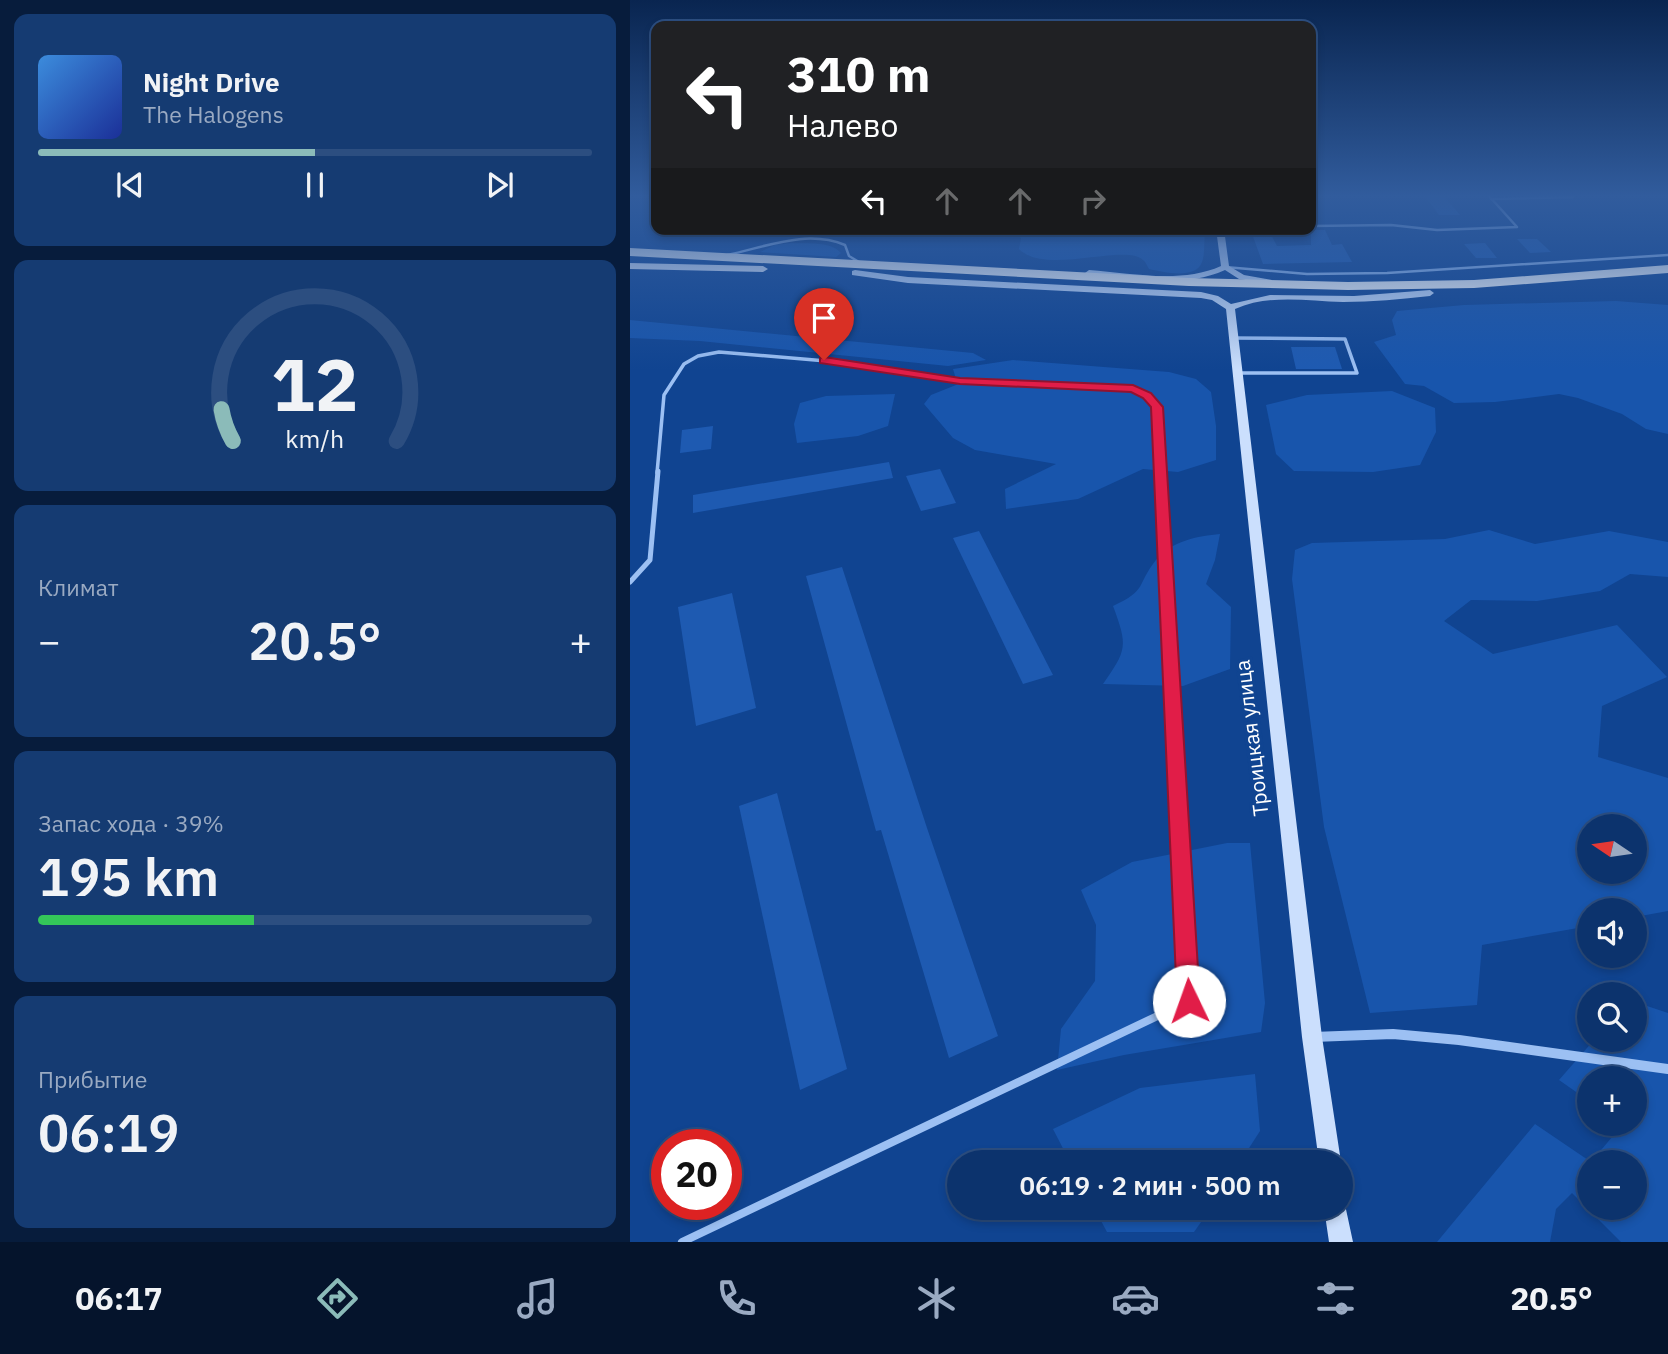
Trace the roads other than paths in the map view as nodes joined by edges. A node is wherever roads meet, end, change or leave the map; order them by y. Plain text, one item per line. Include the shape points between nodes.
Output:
1 (678, 254) edge
2 (726, 254) edge
3 (848, 254) edge
4 (1223, 254) edge
5 (1668, 255) edge
6 (717, 256) junction
7 (630, 261) edge
8 (630, 266) edge
9 (1225, 267) junction
10 (858, 268) junction
11 (763, 269) junction
12 (1668, 269) edge
13 (1033, 273) junction
14 (1668, 278) edge
15 (1388, 286) junction
16 (1430, 293) junction
17 (1230, 308) junction
18 (1233, 338) junction
19 (1237, 373) junction
20 (630, 582) edge
21 (1312, 1037) junction
22 (1668, 1069) edge
23 (1328, 1150) edge
24 (1338, 1220) edge
25 (682, 1242) edge
26 (1341, 1242) edge

1 - 6 highway
2 - 6 lane
3 - 10 lane
4 - 9 street
5 - 9 lane via 1387,273 1307,274
6 - 10 highway
7 - 11 highway
8 - 11 main road
9 - 13 street via 1210,275 1190,277
9 - 15 street via 1242,277 1271,282
10 - 11 highway
10 - 13 highway
10 - 16 highway via 1272,293
10 - 17 street via 908,280 1201,295
12 - 15 highway
13 - 15 highway
14 - 16 highway
16 - 17 street via 1357,299 1263,298
17 - 18 street, Троицкая улица
18 - 19 street, Троицкая улица
18 - 19 lane via 1345,338 1357,373
19 - 21 street, Троицкая улица
20 - 25 lane via 650,560 664,395 676,370 702,354 850,363 960,381 1111,386 1147,395 1157,407 1189,1001
21 - 22 street via 1393,1034 1446,1038
21 - 23 street, Троицкая улица
24 - 26 street

